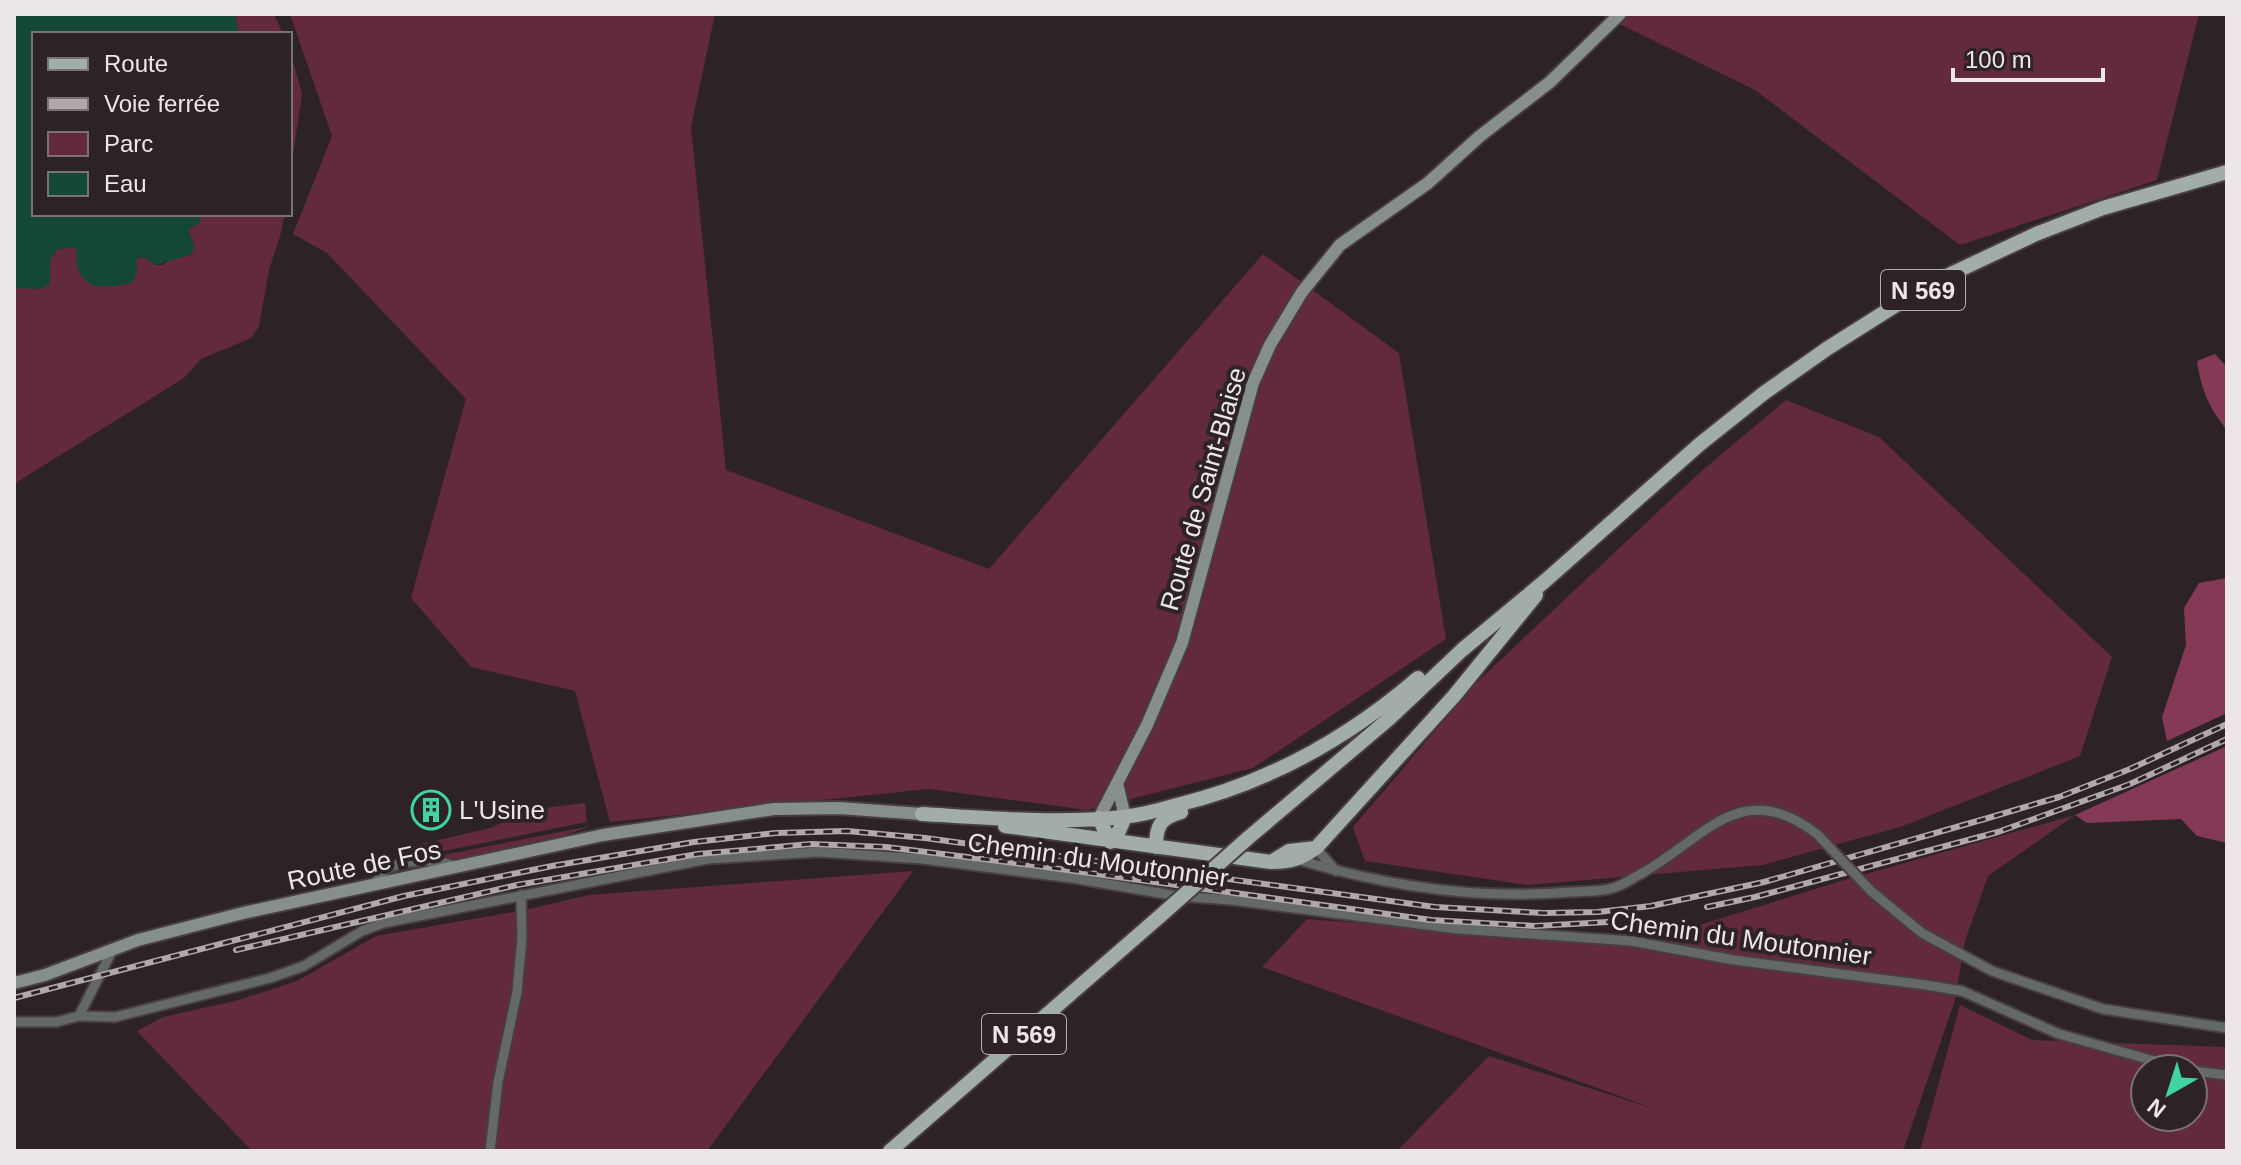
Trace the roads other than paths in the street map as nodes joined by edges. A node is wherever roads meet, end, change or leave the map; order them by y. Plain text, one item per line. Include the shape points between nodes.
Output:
1 (1620, 14) edge
2 (2227, 172) edge
3 (1545, 581) junction
4 (1462, 650) junction
5 (1254, 782) junction
6 (1117, 783) junction
7 (922, 814) junction
8 (1125, 817) junction
9 (1099, 818) junction
10 (1110, 842) junction
11 (1156, 847) junction
12 (1316, 848) junction
13 (1299, 860) junction
14 (1271, 862) junction
15 (1336, 871) junction
16 (521, 895) junction
17 (113, 949) junction
18 (14, 983) edge
19 (79, 1016) junction
20 (14, 1022) edge
21 (2227, 1028) edge
22 (2129, 1054) edge
23 (490, 1151) edge
24 (890, 1151) edge

1 - 6 street, Route de Saint-Blaise via 1550,82 1428,183 1340,245 1302,292 1253,383 1182,643
2 - 3 main road, N 569 via 2103,208 2036,234 1904,300 1828,348 1700,444
3 - 4 main road, N 569
3 - 12 main road, N 569 via 1454,696
4 - 5 main road via 1347,732
4 - 24 main road, N 569, bridge
5 - 8 main road
5 - 11 main road via 1232,796 1166,817 1156,829
6 - 8 street
6 - 9 street, Route de Saint-Blaise
7 - 9 main road
7 - 10 main road
7 - 17 street, Route de Fos via 774,809 603,835 243,913
8 - 9 main road
8 - 10 main road
8 - 11 main road via 1131,830
9 - 10 main road
10 - 11 main road
11 - 14 main road
12 - 13 main road
12 - 14 main road via 1289,851
12 - 15 street
13 - 14 main road
13 - 15 street
15 - 21 street, bridge via 1476,893 1614,888 1734,813 1763,810 1796,818 1922,933 1992,971 2103,1009
16 - 19 street, Chemin du Moutonnier via 383,923 304,966 270,978 115,1017
16 - 22 street, Chemin du Moutonnier via 707,859 818,852 923,859 1458,929 1631,941 1926,985 1962,991 2059,1034
16 - 23 street via 517,992
17 - 18 street, Route de Fos
17 - 19 street
19 - 20 street, Chemin du Moutonnier

